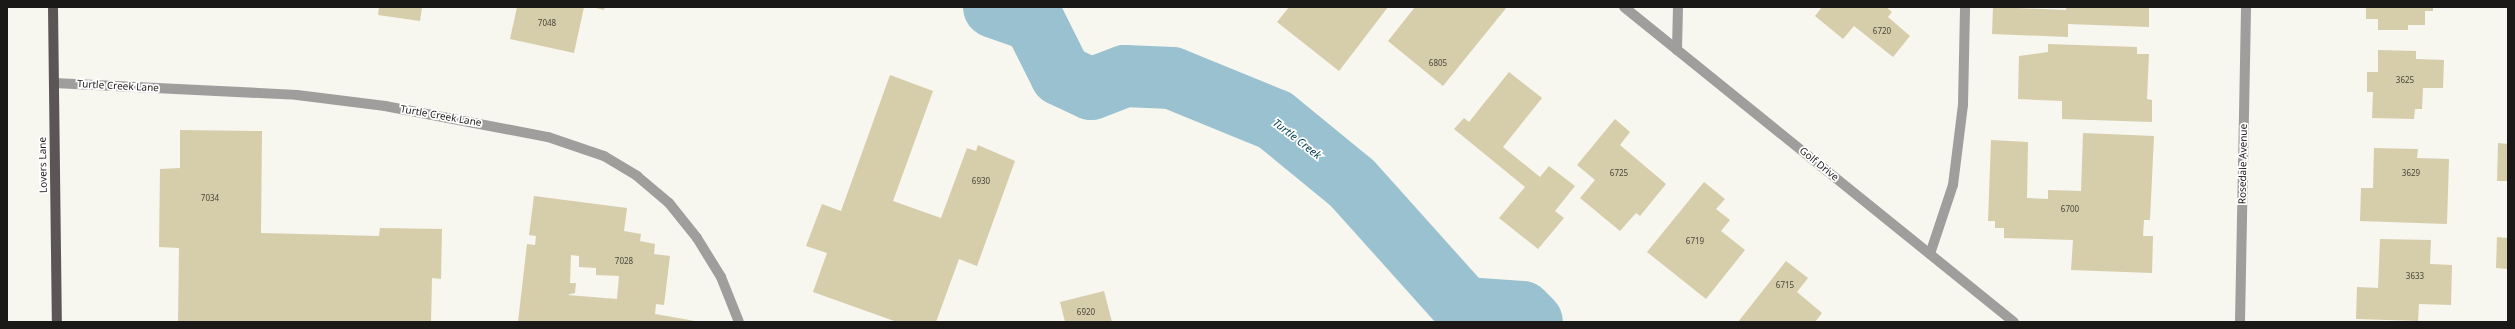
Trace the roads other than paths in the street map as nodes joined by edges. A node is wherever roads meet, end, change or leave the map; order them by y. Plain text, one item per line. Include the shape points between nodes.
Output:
1 (53, 7) edge
2 (1624, 7) edge
3 (1678, 7) edge
4 (1965, 7) edge
5 (2246, 7) edge
6 (1677, 50) junction
7 (54, 83) junction
8 (1930, 254) junction
9 (57, 322) edge
10 (739, 322) edge
11 (2014, 322) edge
12 (2240, 322) edge

1 - 7 main road, Lovers Lane
2 - 6 street, Golf Drive
3 - 6 street
4 - 8 street via 1963,106 1953,185
5 - 12 street, Rosedale Avenue
6 - 8 street, Golf Drive
7 - 9 main road, Lovers Lane
7 - 10 street, Turtle Creek Lane via 297,95 385,106 548,137 604,156 642,181 669,203 688,226 721,277
8 - 11 street, Golf Drive

